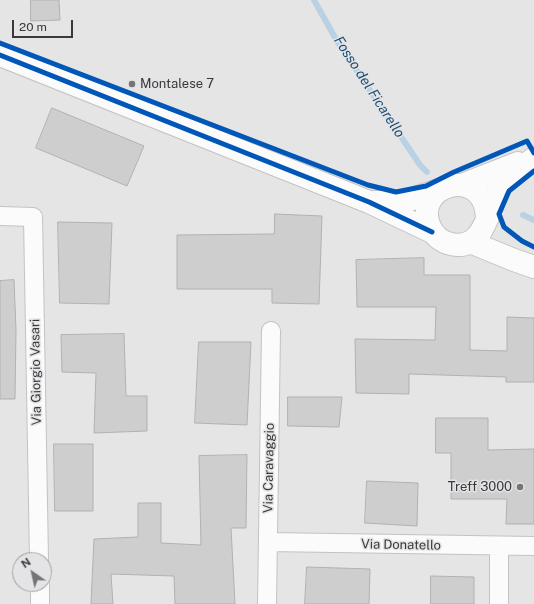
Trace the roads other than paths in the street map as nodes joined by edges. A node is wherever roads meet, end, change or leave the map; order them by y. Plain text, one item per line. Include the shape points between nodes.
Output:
1 (0, 55) edge
2 (534, 158) edge
3 (462, 185) junction
4 (439, 190) junction
5 (369, 202) junction
6 (0, 216) edge
7 (487, 218) junction
8 (432, 232) junction
9 (470, 242) junction
10 (524, 264) edge
11 (271, 331) dead end
12 (268, 542) junction
13 (534, 546) edge
14 (499, 547) junction
15 (39, 552) edge
16 (40, 592) edge
17 (40, 604) edge
18 (267, 604) edge
19 (499, 604) edge

1 - 5 street
2 - 3 street
2 - 7 street via 502,184
3 - 4 street
3 - 7 street via 478,193 486,208
4 - 5 street via 403,202
4 - 8 street via 431,199 427,211
5 - 8 street
6 - 15 street, Via Giorgio Vasari via 33,217
7 - 9 street via 482,232
7 - 10 street
8 - 9 street via 449,244
9 - 10 street
11 - 12 street, Via Caravaggio
12 - 14 street, Via Donatello
12 - 18 street, Via Caravaggio
13 - 14 street, Via Donatello
14 - 19 street
16 - 17 street

